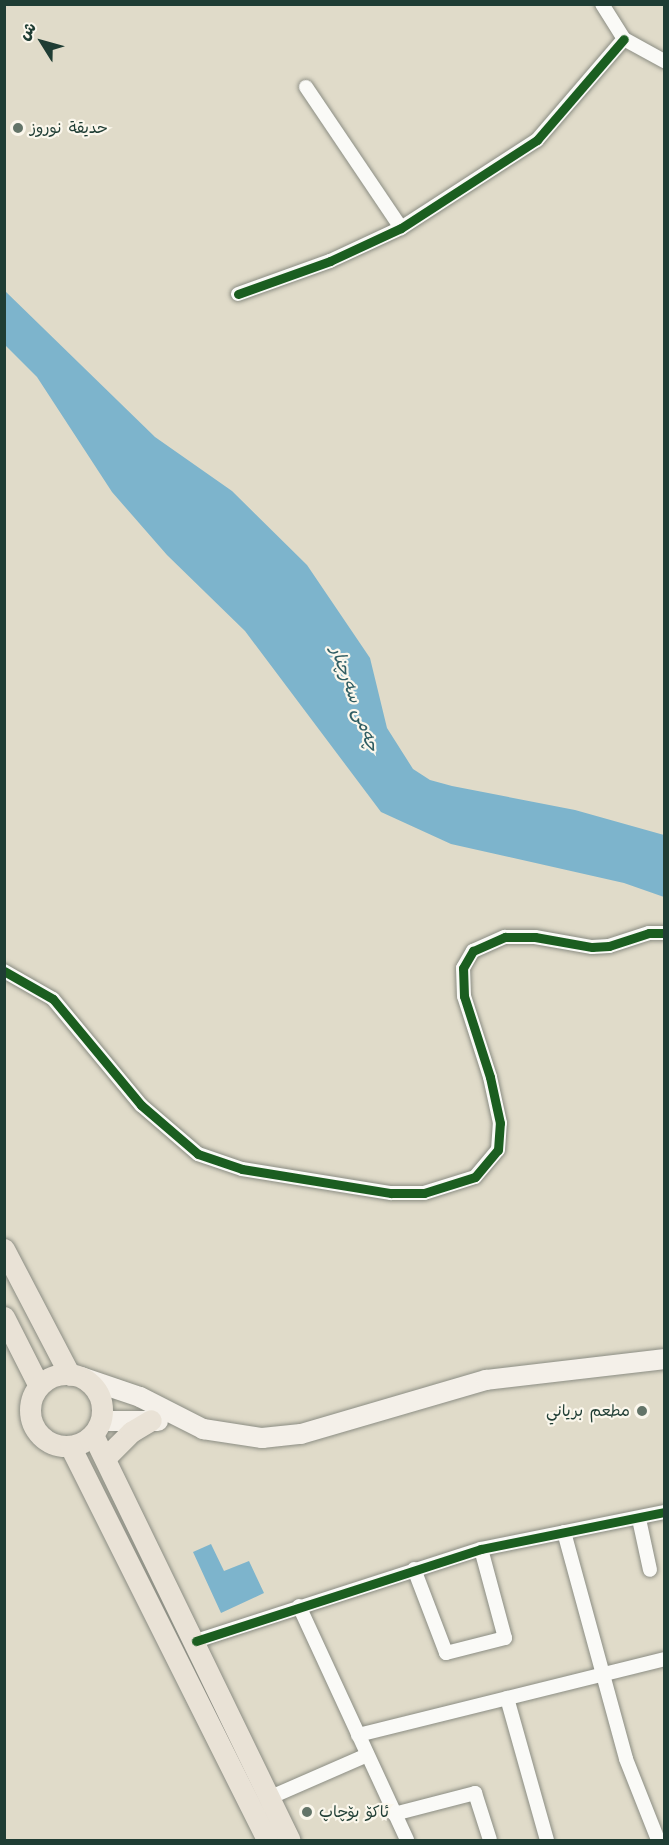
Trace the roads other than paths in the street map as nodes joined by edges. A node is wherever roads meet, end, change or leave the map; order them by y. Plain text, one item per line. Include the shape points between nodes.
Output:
1 (602, 4) edge
2 (624, 39) junction
3 (664, 61) edge
4 (306, 87) dead end
5 (401, 228) junction
6 (238, 294) dead end
7 (664, 933) edge
8 (4, 971) edge
9 (4, 1249) edge
10 (4, 1317) edge
11 (664, 1359) edge
12 (75, 1376) junction
13 (39, 1386) junction
14 (151, 1420) junction
15 (185, 1422) junction
16 (97, 1428) junction
17 (70, 1446) junction
18 (105, 1458) junction
19 (664, 1512) edge
20 (639, 1519) junction
21 (564, 1532) junction
22 (481, 1549) junction
23 (414, 1569) junction
24 (650, 1570) dead end
25 (298, 1606) junction
26 (196, 1641) junction
27 (664, 1659) edge
28 (603, 1674) junction
29 (507, 1698) junction
30 (358, 1735) junction
31 (367, 1755) junction
32 (271, 1797) junction
33 (394, 1814) junction
34 (267, 1840) edge
35 (290, 1840) edge
36 (407, 1840) edge
37 (490, 1840) edge
38 (547, 1840) edge
39 (658, 1840) edge

1 - 2 street
2 - 3 street
2 - 5 street via 537,140
4 - 5 street
5 - 6 street via 330,261
7 - 8 street via 649,933 609,946 511,936 473,951 463,968 464,996 493,1089 500,1123 498,1150 475,1177 424,1193 391,1192 242,1169 198,1154 141,1105 52,999
9 - 12 main road
10 - 13 main road
11 - 15 main road via 486,1380 281,1437 242,1437
12 - 13 main road via 59,1375
12 - 15 main road via 140,1397
12 - 16 main road via 97,1390 103,1410
13 - 17 main road via 33,1397 32,1421 46,1441
14 - 15 main road
14 - 16 main road
14 - 18 main road via 131,1432
16 - 17 main road
16 - 18 main road
17 - 34 main road
18 - 26 main road
19 - 20 street
20 - 21 street
20 - 24 street
21 - 22 street
21 - 28 street
22 - 23 street
22 - 23 street via 505,1638 446,1653
23 - 25 street
25 - 26 street
25 - 30 street
26 - 32 main road
27 - 28 street
28 - 29 street
28 - 39 street via 629,1769
29 - 30 street
29 - 38 street
30 - 31 street
31 - 32 street
31 - 33 street
32 - 35 main road
33 - 36 street
33 - 37 street via 475,1793

